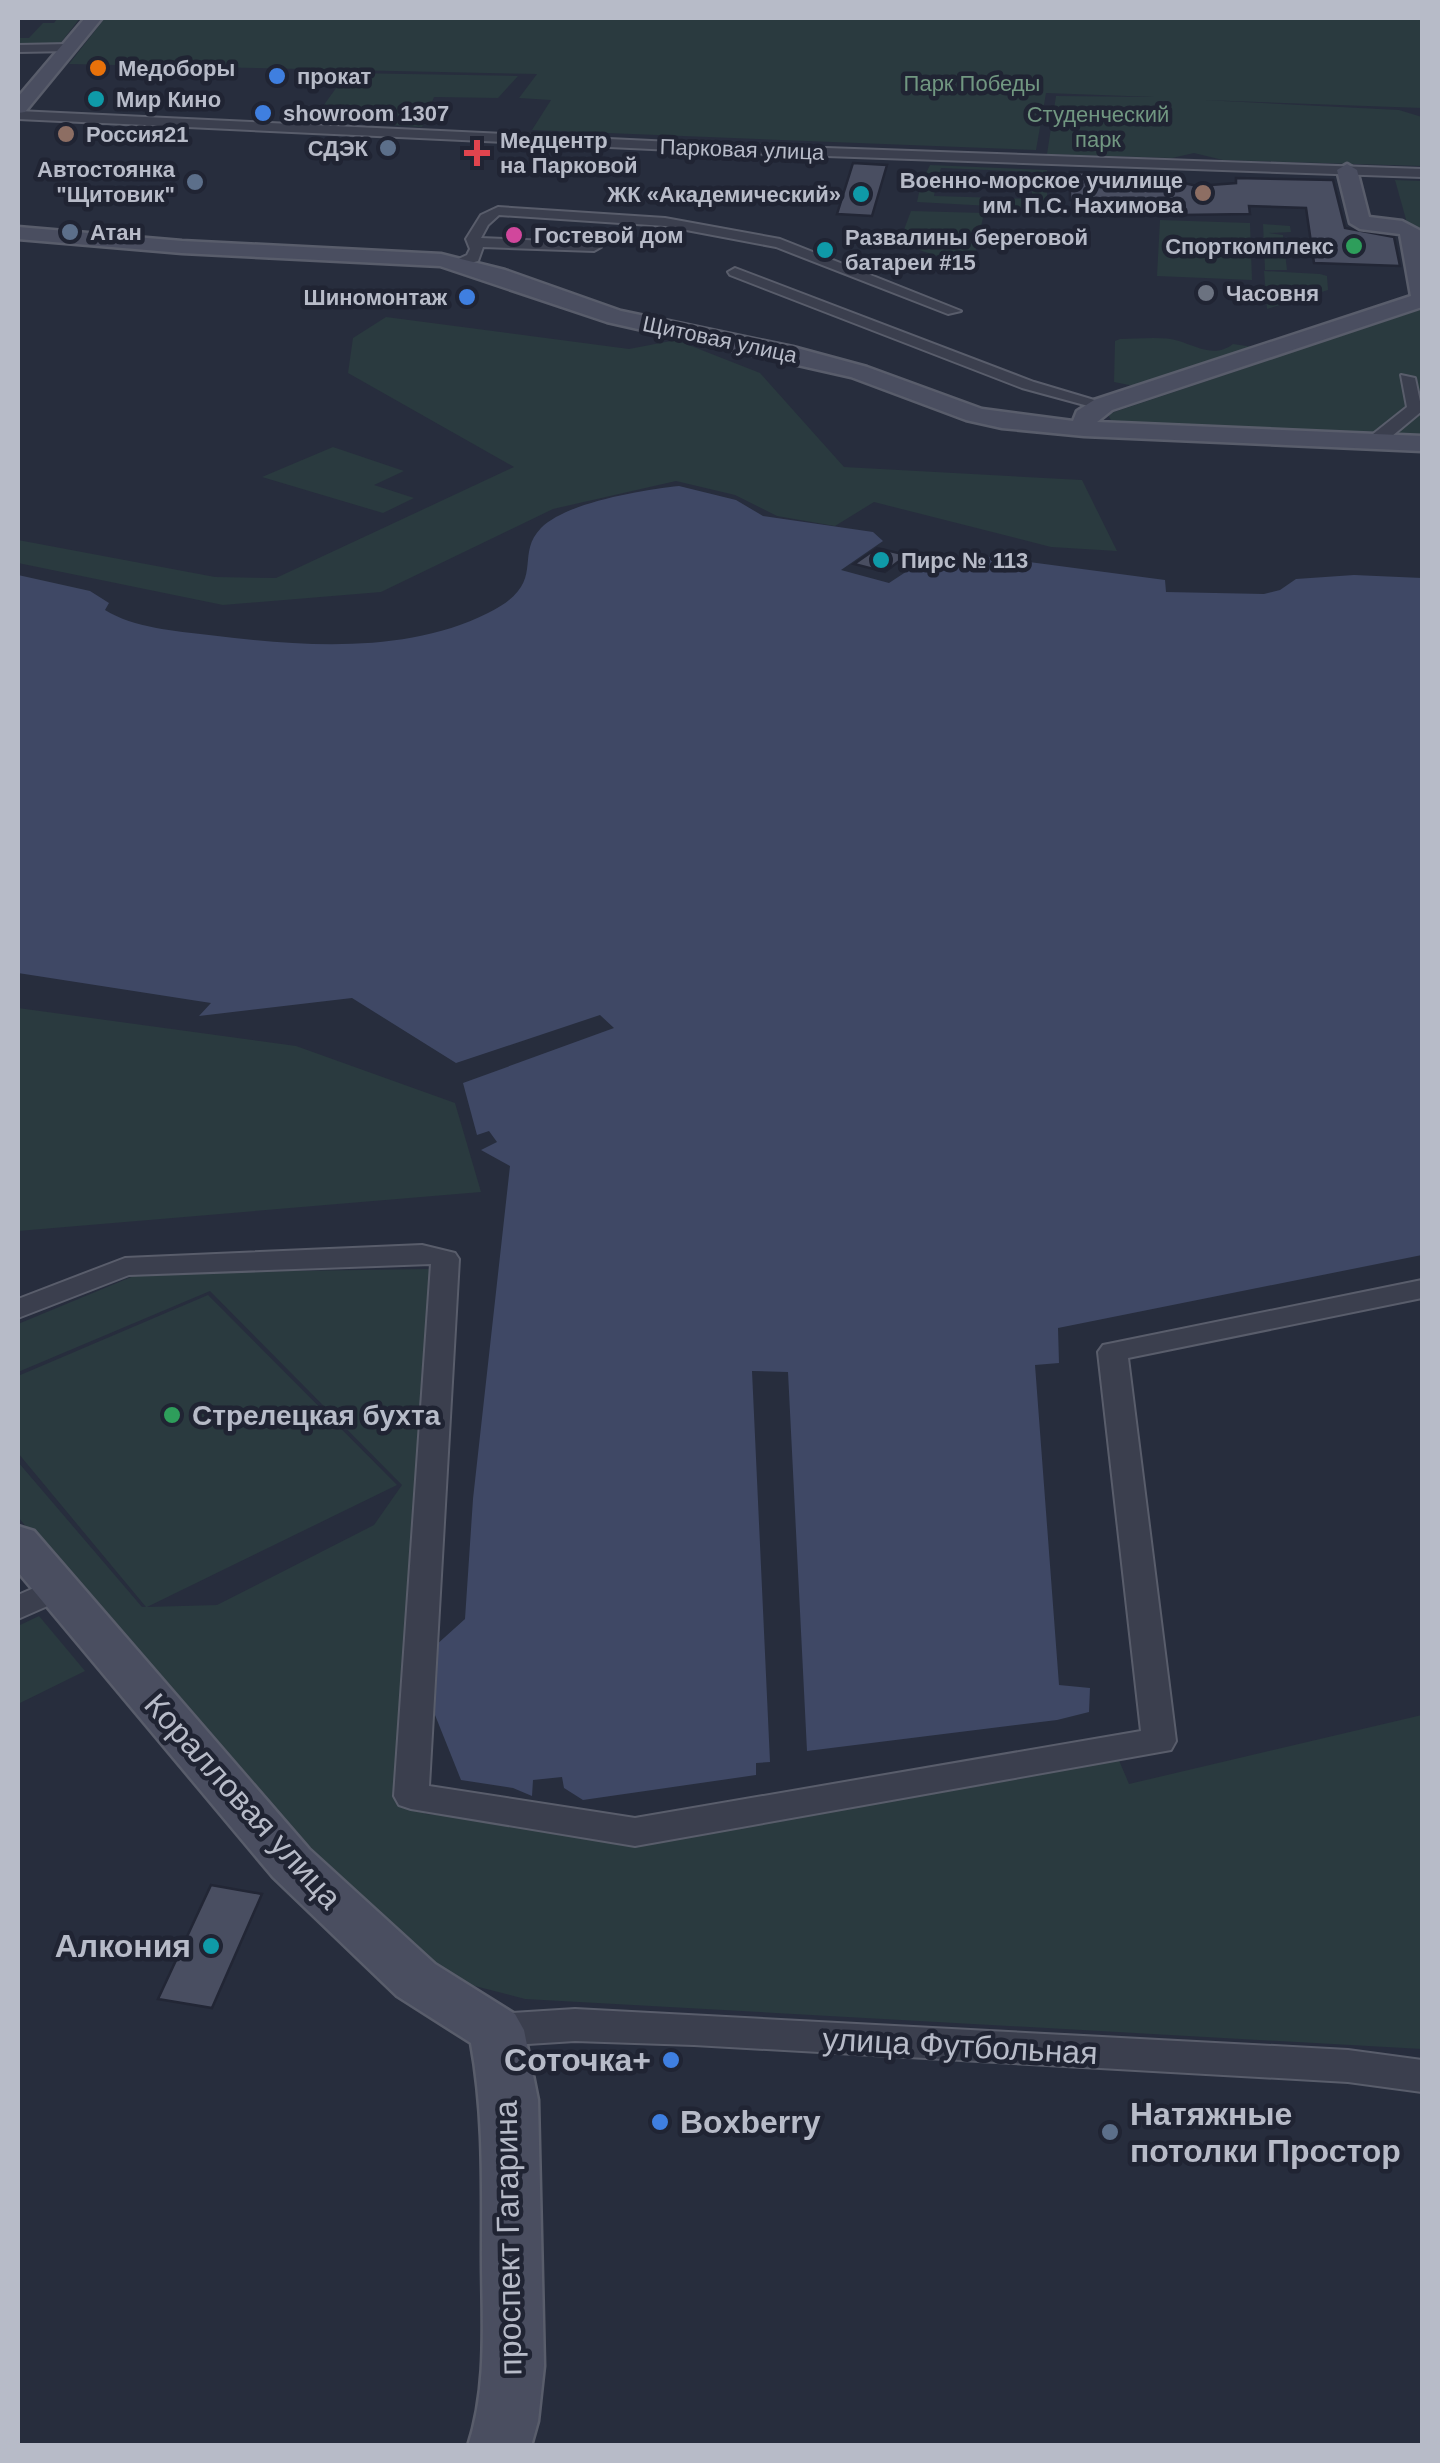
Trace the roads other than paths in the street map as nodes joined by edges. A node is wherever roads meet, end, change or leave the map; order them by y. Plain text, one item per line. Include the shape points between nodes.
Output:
1 (94, 18) edge
2 (18, 48) edge
3 (68, 48) junction
4 (18, 112) edge
5 (1347, 170) junction
6 (1422, 172) edge
7 (18, 233) edge
8 (474, 242) junction
9 (594, 247) dead end
10 (457, 265) junction
11 (734, 272) dead end
12 (1422, 298) edge
13 (953, 311) dead end
14 (1408, 378) dead end
15 (1103, 404) junction
16 (1084, 430) junction
17 (1374, 442) junction
18 (1422, 444) edge
19 (1422, 1289) edge
20 (18, 1309) edge
21 (18, 1542) edge
22 (37, 1598) edge
23 (496, 2030) junction
24 (1422, 2076) edge
25 (499, 2446) edge

1 - 3 street
2 - 3 street
3 - 4 street
4 - 5 street, Парковая улица via 612,144
5 - 6 street, Парковая улица
5 - 12 street via 1360,223 1410,231
7 - 10 street, Щитовая улица
8 - 9 street
8 - 10 street via 473,258
8 - 13 street via 489,214 498,211 665,222 780,243
10 - 16 street, Щитовая улица via 615,318 860,372 974,416
11 - 15 street via 1028,385
12 - 15 street
14 - 17 street via 1416,408
15 - 16 street via 1086,416
16 - 17 street, Щитовая улица
17 - 18 street, Щитовая улица
19 - 20 street via 1112,1352 1159,1741 635,1832 411,1796 444,1259 422,1253 126,1267
21 - 22 street, Коралловая улица
22 - 23 street, Коралловая улица via 291,1863 416,1980
23 - 24 street, улица Футбольная via 694,2029 1348,2066
23 - 25 street, проспект Гагарина via 510,2100 513,2366

